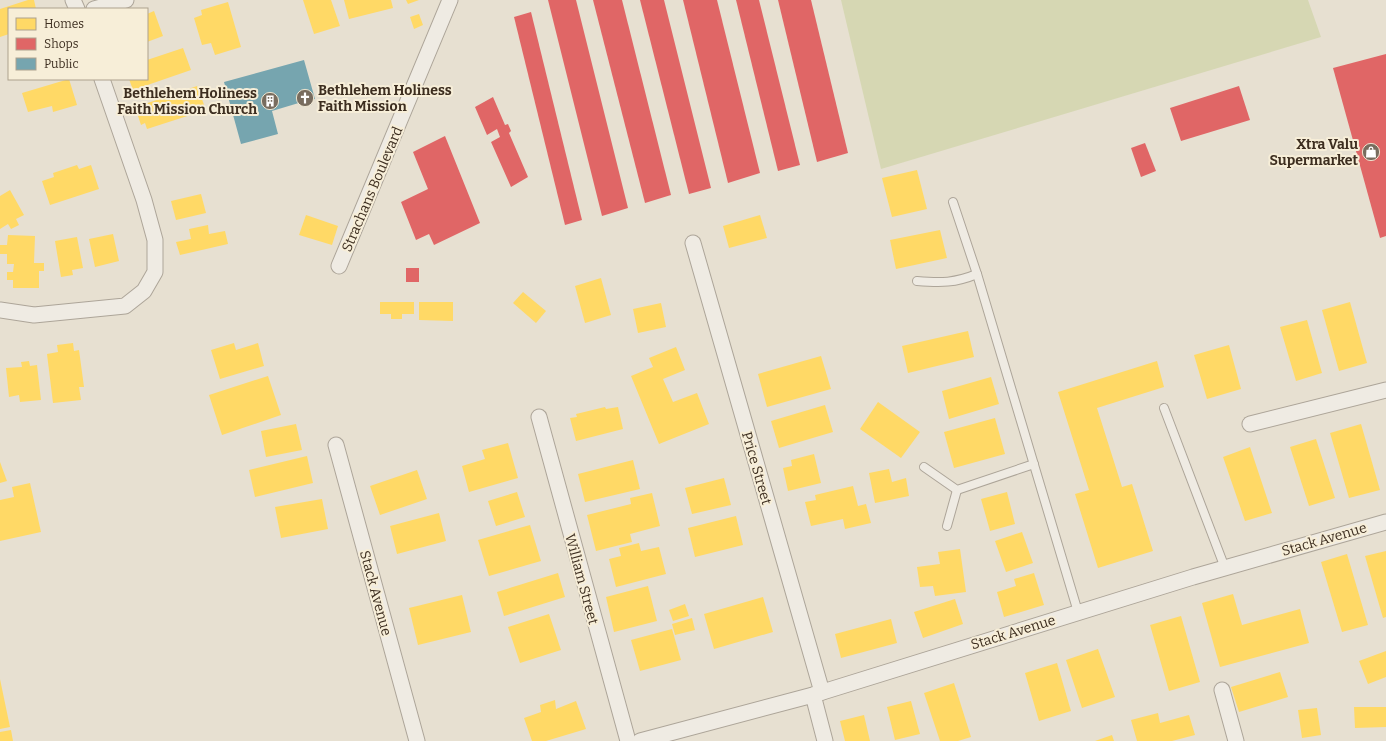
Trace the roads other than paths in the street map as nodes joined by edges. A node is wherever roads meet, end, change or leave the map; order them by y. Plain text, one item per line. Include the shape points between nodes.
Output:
1 (126, 0) edge
2 (450, 0) edge
3 (98, 8) edge
4 (102, 80) edge
5 (953, 202) dead end
6 (693, 243) dead end
7 (339, 266) dead end
8 (977, 274) junction
9 (917, 281) dead end
10 (0, 310) edge
11 (1386, 390) edge
12 (1164, 408) dead end
13 (539, 417) dead end
14 (1250, 424) dead end
15 (336, 445) dead end
16 (1034, 464) junction
17 (924, 467) dead end
18 (957, 490) junction
19 (1386, 522) edge
20 (947, 526) dead end
21 (1224, 568) junction
22 (1078, 612) junction
23 (1222, 690) dead end
24 (817, 694) junction
25 (417, 741) edge
26 (628, 741) edge
27 (640, 741) edge
28 (824, 741) edge
29 (1236, 741) edge

1 - 3 street
2 - 7 street, Strachans Boulevard
4 - 10 street via 144,200 155,240 155,272 144,291 125,306 34,315
5 - 8 lane
6 - 24 street, Price Street
8 - 9 lane via 960,281
8 - 16 lane
11 - 14 street
12 - 21 lane
13 - 26 street, William Street
15 - 25 street, Stack Avenue
16 - 18 lane
16 - 22 lane
17 - 18 lane
18 - 20 lane
19 - 21 street, Stack Avenue
21 - 22 street, Stack Avenue
22 - 24 street, Stack Avenue
23 - 29 street
24 - 27 street, Stack Avenue
24 - 28 street, Price Street

